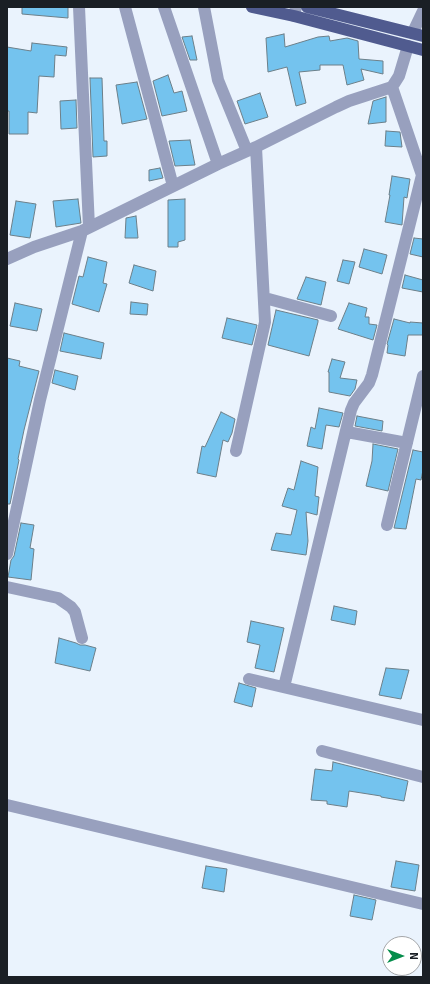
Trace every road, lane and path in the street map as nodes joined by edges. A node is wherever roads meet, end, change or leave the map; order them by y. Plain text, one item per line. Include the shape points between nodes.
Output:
1 (79, 7) edge
2 (125, 7) edge
3 (164, 7) edge
4 (204, 7) edge
5 (252, 7) edge
6 (307, 7) edge
7 (295, 11) edge
8 (423, 11) edge
9 (418, 34) edge
10 (408, 46) junction
11 (423, 50) edge
12 (392, 86) junction
13 (252, 149) junction
14 (218, 164) junction
15 (422, 177) edge
16 (173, 186) junction
17 (86, 229) junction
18 (7, 259) edge
19 (265, 298) junction
20 (331, 316) dead end
21 (423, 376) edge
22 (347, 432) junction
23 (407, 443) junction
24 (236, 451) dead end
25 (387, 524) dead end
26 (10, 527) edge
27 (7, 554) edge
28 (7, 587) edge
29 (82, 638) dead end
30 (249, 678) dead end
31 (284, 687) junction
32 (423, 720) edge
33 (322, 751) dead end
34 (423, 777) edge
35 (7, 805) edge
36 (423, 904) edge

1 - 17 street
2 - 16 street
3 - 14 street
4 - 13 street via 218,80
5 - 7 main road
6 - 9 main road
7 - 10 main road
8 - 9 street
10 - 11 main road
10 - 12 street via 399,76
12 - 13 street via 349,101
12 - 15 street
13 - 14 street
13 - 19 street
14 - 16 street
15 - 22 street via 372,375 354,403
16 - 17 street
17 - 18 street
17 - 26 street via 40,400
19 - 20 street
19 - 24 street via 264,331
21 - 23 street
22 - 23 street
22 - 31 street
23 - 25 street
26 - 27 street
28 - 29 street via 58,598 76,612
30 - 31 street
31 - 32 street
33 - 34 street
35 - 36 street

